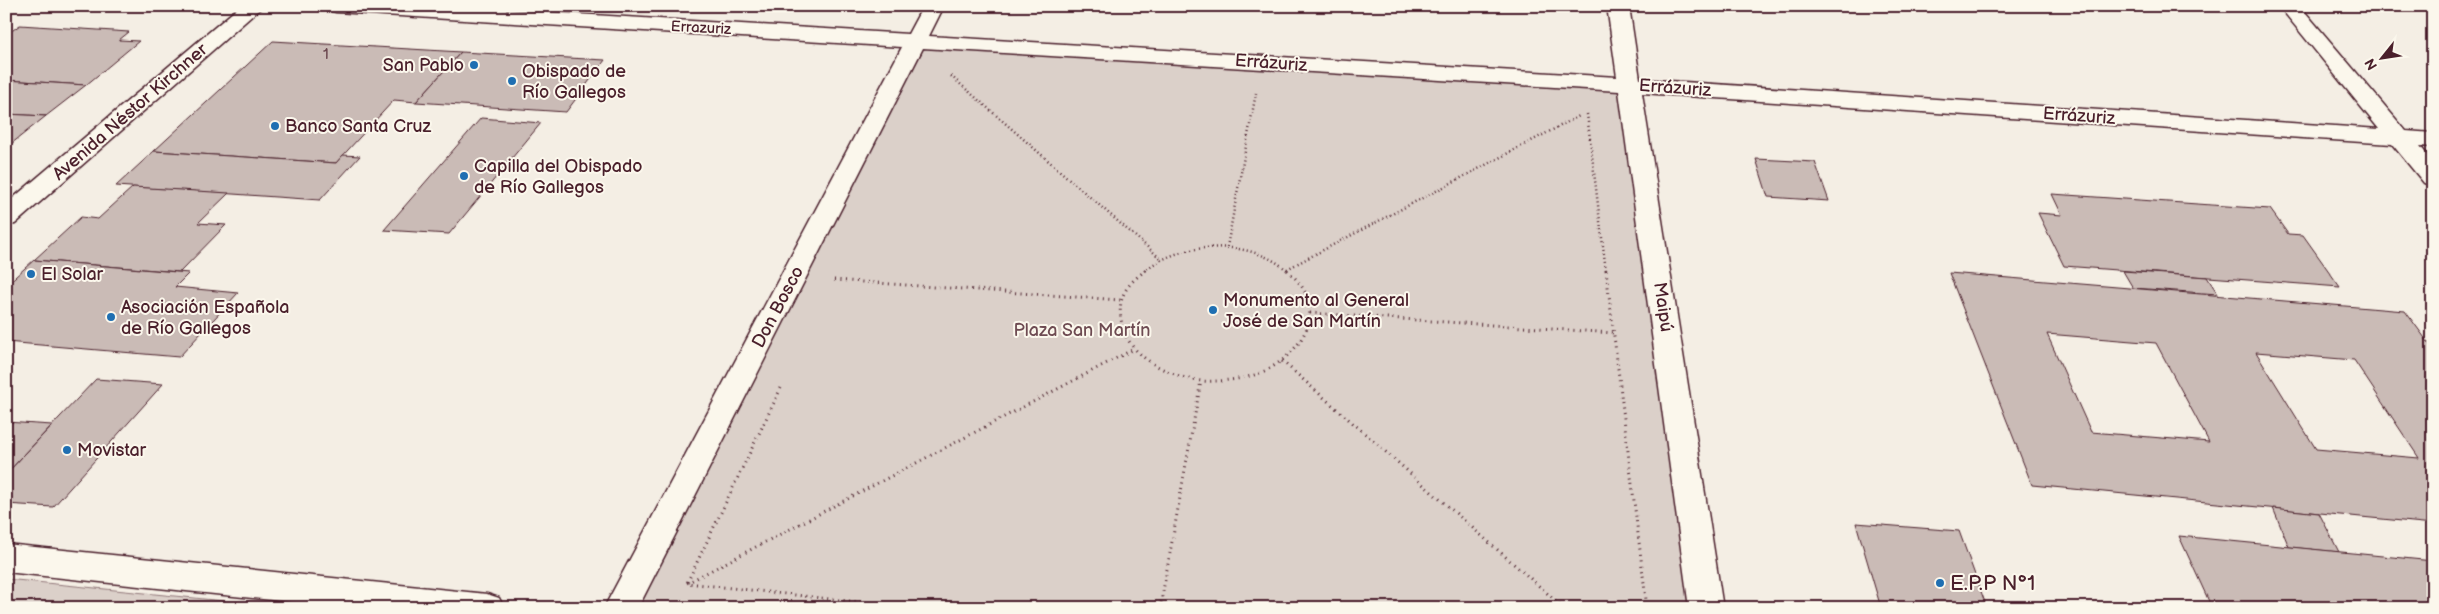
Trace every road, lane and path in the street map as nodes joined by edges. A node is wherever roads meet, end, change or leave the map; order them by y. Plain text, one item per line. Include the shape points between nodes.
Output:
1 (253, 6) edge
2 (336, 6) edge
3 (934, 6) edge
4 (1618, 6) edge
5 (2289, 6) edge
6 (917, 41) junction
7 (1631, 85) junction
8 (1257, 88) dead end
9 (1577, 112) dead end
10 (1586, 112) junction
11 (2398, 138) junction
12 (2433, 140) edge
13 (2433, 178) edge
14 (6, 218) edge
15 (1227, 247) junction
16 (1160, 258) junction
17 (1287, 269) junction
18 (838, 271) dead end
19 (834, 280) junction
20 (829, 289) dead end
21 (1120, 300) junction
22 (1310, 313) junction
23 (1614, 333) junction
24 (1132, 350) junction
25 (1282, 362) junction
26 (1202, 381) junction
27 (782, 387) dead end
28 (6, 558) edge
29 (687, 583) junction
30 (487, 608) edge
31 (621, 608) edge
32 (911, 608) edge
33 (1160, 608) edge
34 (1564, 608) edge
35 (1647, 608) edge
36 (1706, 608) edge

1 - 14 street, Avenida Néstor Kirchner
2 - 6 street, Errazuriz
3 - 6 street, Don Bosco
4 - 7 street, Maipú
5 - 11 street
6 - 7 street, Errázuriz
6 - 16 path via 938,65
6 - 31 street, Don Bosco
7 - 11 street, Errázuriz
7 - 36 street, Maipú
8 - 15 path
9 - 10 path
10 - 17 path
10 - 23 path
11 - 12 street, Errázuriz
11 - 13 street
15 - 16 path via 1181,250
15 - 17 path via 1269,258
16 - 21 path via 1128,283
17 - 22 path via 1307,297
18 - 19 path
19 - 20 path
19 - 21 path
21 - 24 path via 1118,317 1122,334
22 - 23 path
22 - 25 path via 1307,330 1298,347
23 - 35 path
24 - 26 path via 1174,375
24 - 29 path
25 - 26 path via 1258,374 1232,380
25 - 34 path
26 - 33 path
27 - 29 path
28 - 30 street
29 - 32 path

